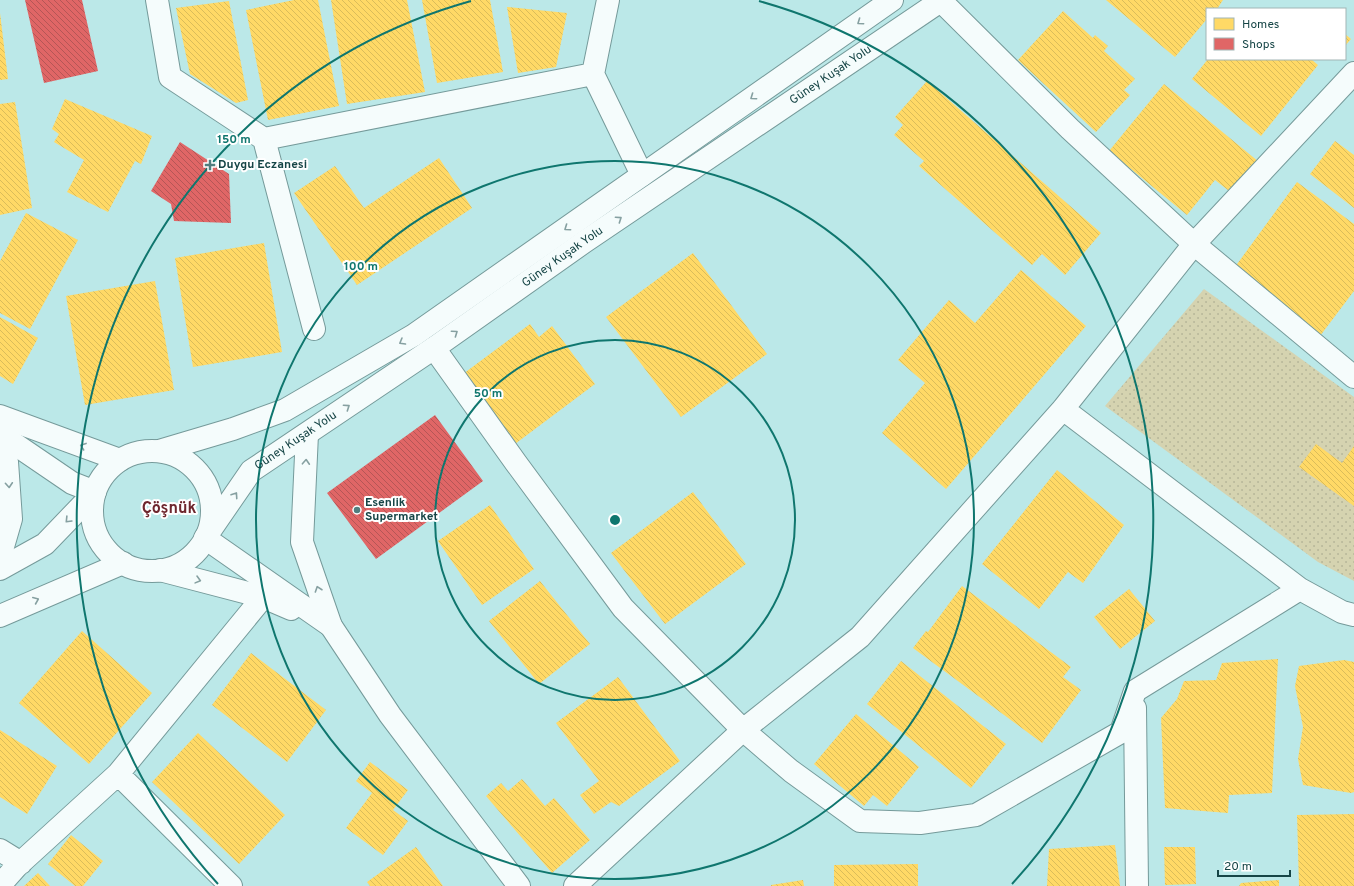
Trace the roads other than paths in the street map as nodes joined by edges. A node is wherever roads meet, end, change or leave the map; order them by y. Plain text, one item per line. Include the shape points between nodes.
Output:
1 (157, 0) edge
2 (608, 0) edge
3 (892, 0) edge
4 (941, 0) edge
5 (594, 74) junction
6 (1354, 74) edge
7 (264, 140) junction
8 (642, 175) junction
9 (1194, 244) junction
10 (314, 329) dead end
11 (434, 348) junction
12 (1354, 377) edge
13 (1063, 409) junction
14 (0, 416) edge
15 (0, 434) edge
16 (307, 434) junction
17 (0, 448) edge
18 (159, 451) junction
19 (120, 460) junction
20 (95, 492) junction
21 (205, 538) junction
22 (0, 557) edge
23 (123, 563) junction
24 (0, 569) edge
25 (160, 570) junction
26 (1300, 590) junction
27 (262, 597) junction
28 (1354, 615) edge
29 (0, 616) edge
30 (330, 626) junction
31 (1135, 691) junction
32 (743, 730) junction
33 (118, 774) junction
34 (0, 850) edge
35 (21, 863) junction
36 (0, 885) edge
37 (231, 886) edge
38 (519, 886) edge
39 (575, 886) edge
40 (1138, 886) edge

1 - 7 street via 170,77
2 - 5 street
3 -> 8 street, Güney Kuşak Yolu
4 - 9 street via 1070,129
11 -> 4 street, Güney Kuşak Yolu via 584,242
5 - 7 street
5 - 8 street
6 - 9 street
7 - 10 street
8 -> 18 street, Güney Kuşak Yolu via 414,335 285,410
9 - 12 street
9 - 13 street
16 -> 11 street, Güney Kuşak Yolu
11 - 32 street via 623,608
13 - 26 street
13 - 32 street via 860,637
19 -> 14 street
15 - 20 street via 72,483
21 -> 16 street, Güney Kuşak Yolu via 251,471
30 -> 16 street via 302,542
17 -> 22 street via 7,462 11,519
18 - 19 street via 139,452
18 - 21 street via 178,457 193,467 205,483 211,501 211,520
19 - 20 street via 104,474
20 - 23 street via 92,512 96,533 106,550
20 -> 24 street via 45,544
21 - 25 street via 194,554 178,565
21 - 30 street
23 - 25 street via 141,570
29 -> 23 street
25 -> 27 street
26 - 28 street via 1342,612
26 - 31 street
27 - 30 street
27 - 33 street
30 - 38 street via 390,715
31 - 32 street via 1121,732 976,815 920,823 860,821 791,771
31 - 40 street
32 - 39 street
33 - 35 street
33 - 37 street
34 - 35 street
35 - 36 street

